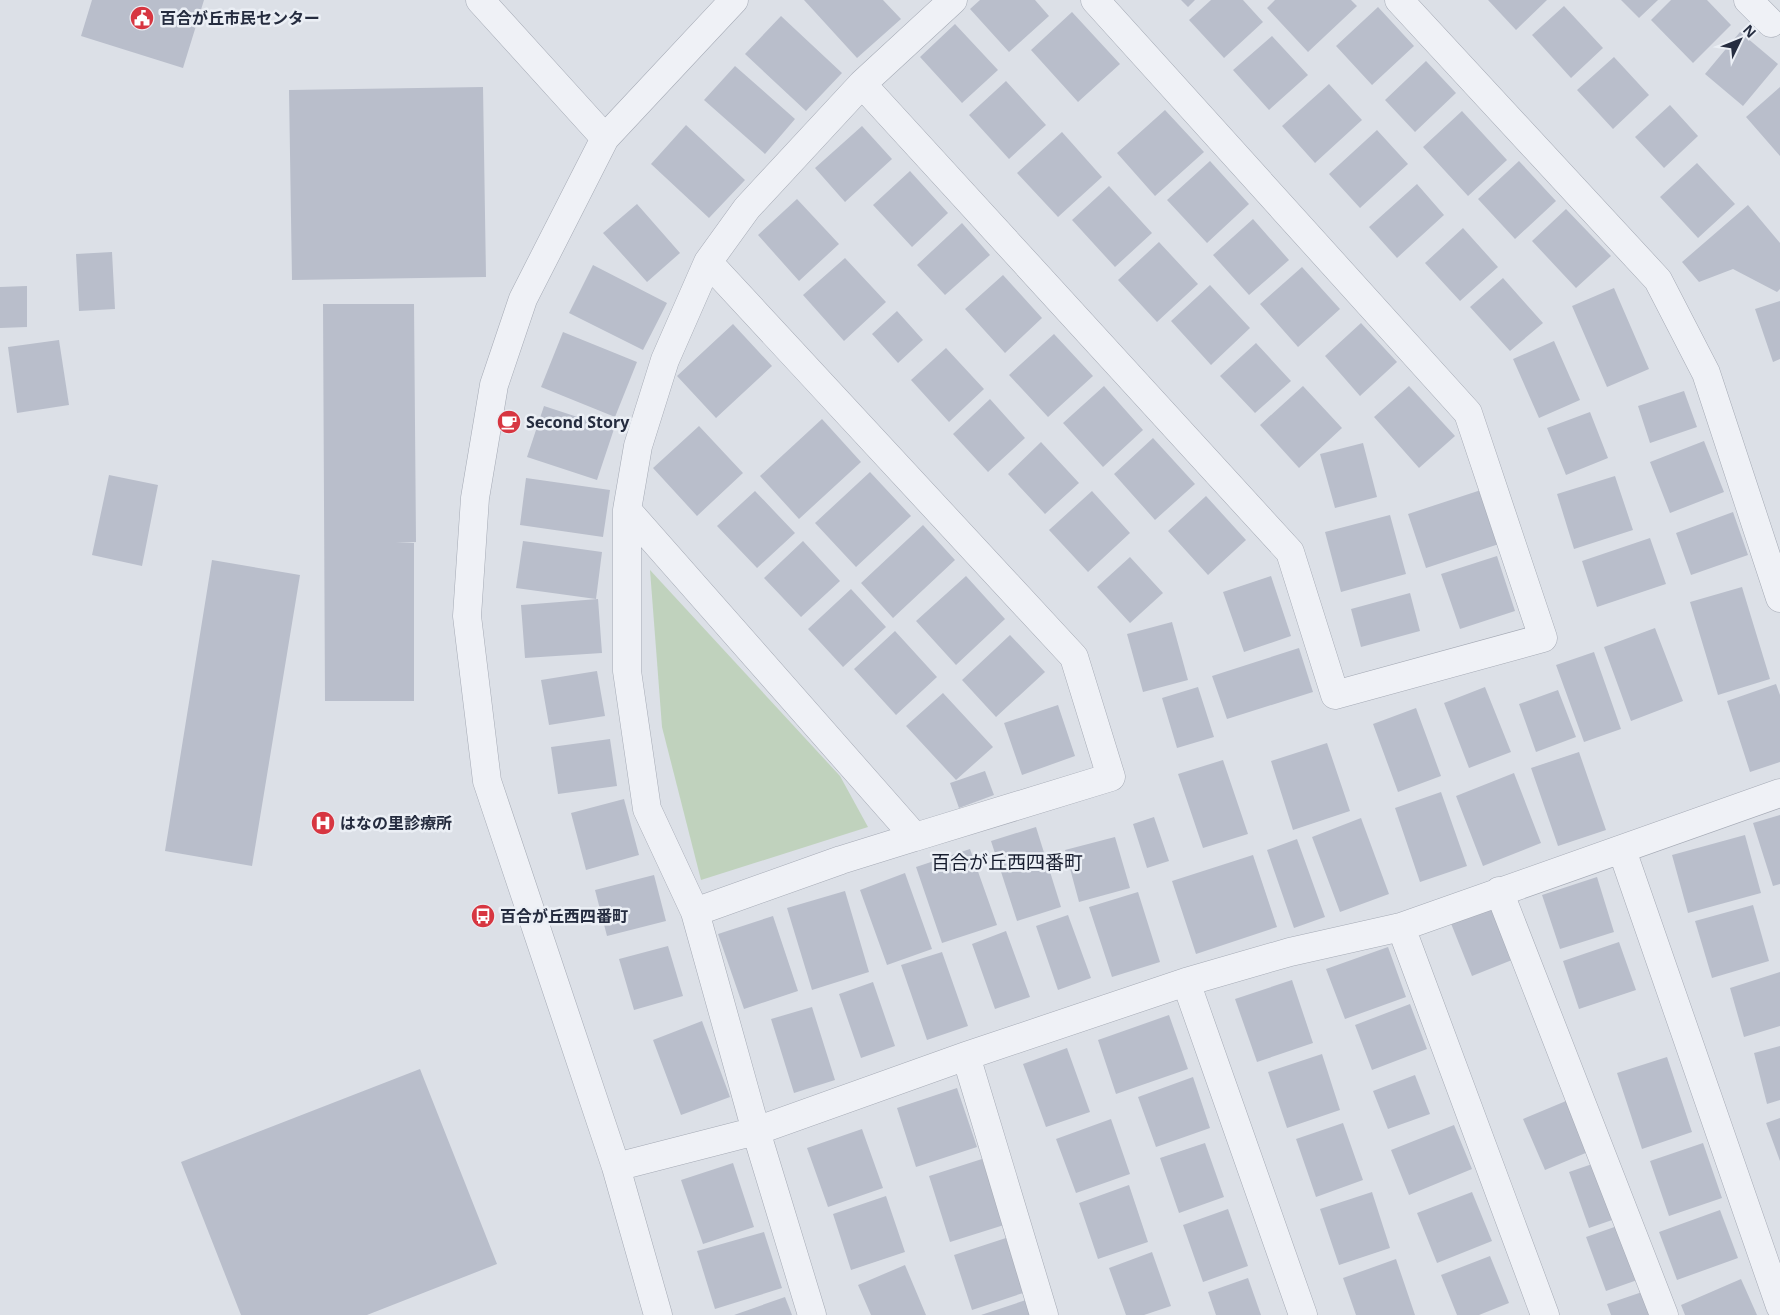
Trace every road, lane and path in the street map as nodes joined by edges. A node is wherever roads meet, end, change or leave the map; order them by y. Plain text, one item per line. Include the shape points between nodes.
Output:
1 (480, 0) edge
2 (734, 0) edge
3 (953, 0) edge
4 (1095, 0) edge
5 (1399, 0) edge
6 (1748, 0) edge
7 (1777, 24) edge
8 (862, 84) junction
9 (605, 138) junction
10 (708, 262) junction
11 (627, 510) junction
12 (1780, 598) edge
13 (1780, 793) edge
14 (915, 837) junction
15 (1622, 850) junction
16 (1499, 892) junction
17 (695, 912) junction
18 (1401, 927) junction
19 (1186, 982) junction
20 (966, 1056) junction
21 (756, 1131) junction
22 (616, 1167) junction
23 (1780, 1306) edge
24 (658, 1315) edge
25 (812, 1315) edge
26 (1044, 1315) edge
27 (1303, 1315) edge
28 (1545, 1315) edge
29 (1664, 1315) edge

1 - 9 street
2 - 9 street
3 - 8 street
4 - 8 street via 1468,412 1543,638 1335,696 1290,552
5 - 12 street via 1658,280 1706,373
6 - 7 street
8 - 10 street via 747,208
9 - 22 street via 523,299 494,385 475,498 467,616 487,781
10 - 11 street via 666,360 638,446
10 - 14 street via 1074,657 1111,777
11 - 14 street
11 - 17 street via 627,671 647,809
13 - 15 street
14 - 17 street
15 - 16 street
15 - 23 street
16 - 18 street
16 - 29 street
17 - 21 street
18 - 19 street via 1290,952
18 - 28 street
19 - 20 street
19 - 27 street
20 - 21 street
20 - 26 street
21 - 22 street
21 - 25 street
22 - 24 street

